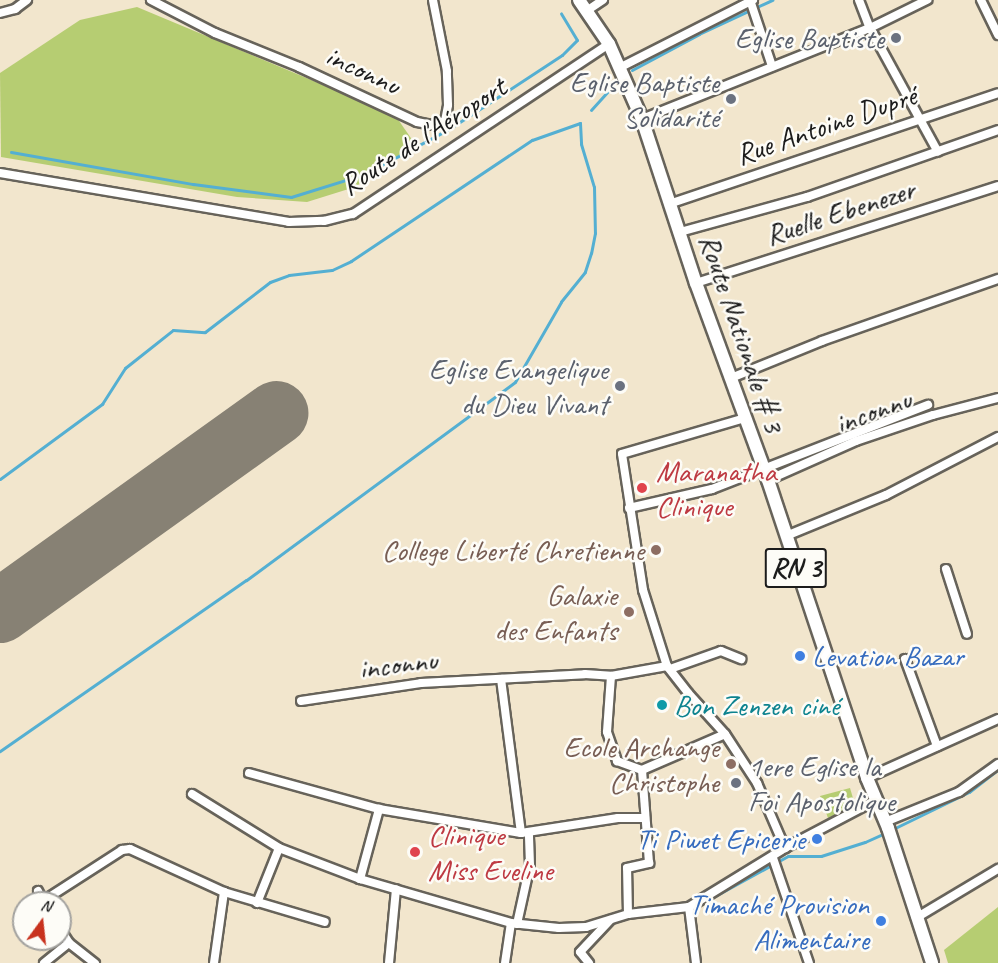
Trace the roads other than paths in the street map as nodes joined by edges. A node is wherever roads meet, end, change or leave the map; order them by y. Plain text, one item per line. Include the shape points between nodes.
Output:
1 (27, 0) edge
2 (151, 0) edge
3 (434, 0) edge
4 (579, 0) edge
5 (603, 0) edge
6 (752, 0) edge
7 (859, 0) edge
8 (927, 0) edge
9 (981, 0) edge
10 (588, 10) junction
11 (0, 13) edge
12 (870, 28) junction
13 (998, 36) edge
14 (609, 44) junction
15 (772, 66) junction
16 (621, 67) junction
17 (998, 93) edge
18 (921, 118) junction
19 (642, 119) junction
20 (998, 130) edge
21 (938, 152) junction
22 (0, 173) edge
23 (998, 186) edge
24 (669, 204) junction
25 (680, 232) junction
26 (998, 279) edge
27 (696, 284) junction
28 (731, 378) junction
29 (998, 398) edge
30 (928, 405) dead end
31 (745, 418) junction
32 (998, 437) edge
33 (766, 474) junction
34 (629, 508) junction
35 (786, 536) junction
36 (945, 569) dead end
37 (967, 634) dead end
38 (741, 659) dead end
39 (905, 659) dead end
40 (669, 667) junction
41 (611, 676) junction
42 (501, 679) junction
43 (301, 700) dead end
44 (998, 718) edge
45 (724, 734) junction
46 (938, 746) junction
47 (998, 764) edge
48 (642, 770) junction
49 (249, 773) dead end
50 (867, 778) junction
51 (192, 794) dead end
52 (876, 800) junction
53 (379, 809) junction
54 (645, 818) junction
55 (887, 828) junction
56 (525, 833) junction
57 (279, 848) junction
58 (785, 848) junction
59 (774, 862) junction
60 (998, 869) edge
61 (360, 879) junction
62 (396, 889) junction
63 (60, 891) edge
64 (224, 892) junction
65 (257, 903) junction
66 (689, 907) junction
67 (628, 914) junction
68 (916, 918) junction
69 (610, 920) junction
70 (325, 922) dead end
71 (514, 923) junction
72 (72, 945) edge
73 (59, 951) edge
74 (44, 963) edge
75 (96, 963) edge
76 (214, 963) edge
77 (389, 963) edge
78 (505, 963) edge
79 (589, 963) edge
80 (696, 963) edge
81 (809, 963) edge
82 (932, 963) edge

1 - 11 street
2 - 3 street, inconnu via 215,33 417,122 432,125 445,121 448,105 447,71
4 - 10 main road, Route Nationale # 3 / RN 3
5 - 10 street
6 - 15 street
6 - 16 street
7 - 12 street
8 - 12 street
9 - 13 street
10 - 14 main road, Route Nationale # 3 / RN 3
12 - 15 street
12 - 18 street
14 - 16 main road, Route Nationale # 3 / RN 3
14 - 22 street, Route de l'Aéroport via 353,214 324,221 289,222
15 - 19 street
16 - 19 main road, Route Nationale # 3 / RN 3
17 - 18 street, Rue Antoine Dupré
18 - 21 street
18 - 24 street, Rue Antoine Dupré
19 - 24 main road, Route Nationale # 3 / RN 3
20 - 21 street
21 - 25 street via 807,197
23 - 27 street, Ruelle Ebenezer
24 - 25 main road, Route Nationale # 3 / RN 3
25 - 27 main road, Route Nationale # 3 / RN 3
26 - 28 street via 822,341
27 - 28 main road, Route Nationale # 3 / RN 3
28 - 31 main road, Route Nationale # 3 / RN 3
29 - 33 street, inconnu via 933,415
30 - 33 street, inconnu
31 - 33 main road, Route Nationale # 3 / RN 3
31 - 34 street via 622,454
32 - 35 street via 886,495
33 - 34 street
33 - 35 main road, Route Nationale # 3 / RN 3
34 - 40 street via 644,590
35 - 50 main road, Route Nationale # 3 / RN 3
36 - 37 street
38 - 40 street via 721,651
39 - 46 street
40 - 41 street, inconnu
40 - 45 street
41 - 42 street, inconnu
41 - 48 street via 607,732 617,761
42 - 43 street, inconnu via 422,683
42 - 56 street
44 - 46 street
45 - 48 street
45 - 58 street via 757,783
46 - 50 street
47 - 55 street via 959,792
48 - 54 street
49 - 53 street
50 - 52 main road, Route Nationale # 3 / RN 3
51 - 57 street
52 - 55 main road, Route Nationale # 3 / RN 3
52 - 58 street
53 - 56 street
53 - 61 street
54 - 56 street via 618,818
54 - 67 street via 649,863 627,868
55 - 68 main road, Route Nationale # 3 / RN 3
56 - 71 street via 530,865
57 - 61 street
57 - 65 street
58 - 59 street
59 - 66 street
59 - 81 street
60 - 68 street
61 - 62 street
62 - 71 street
62 - 77 street
63 - 64 street via 122,850 130,849
64 - 65 street
64 - 76 street
65 - 70 street
66 - 67 street
66 - 80 street
67 - 69 street
68 - 82 main road, Route Nationale # 3 / RN 3
69 - 71 street via 586,927 559,928
69 - 79 street via 580,952
71 - 78 street
72 - 75 street
73 - 74 street

